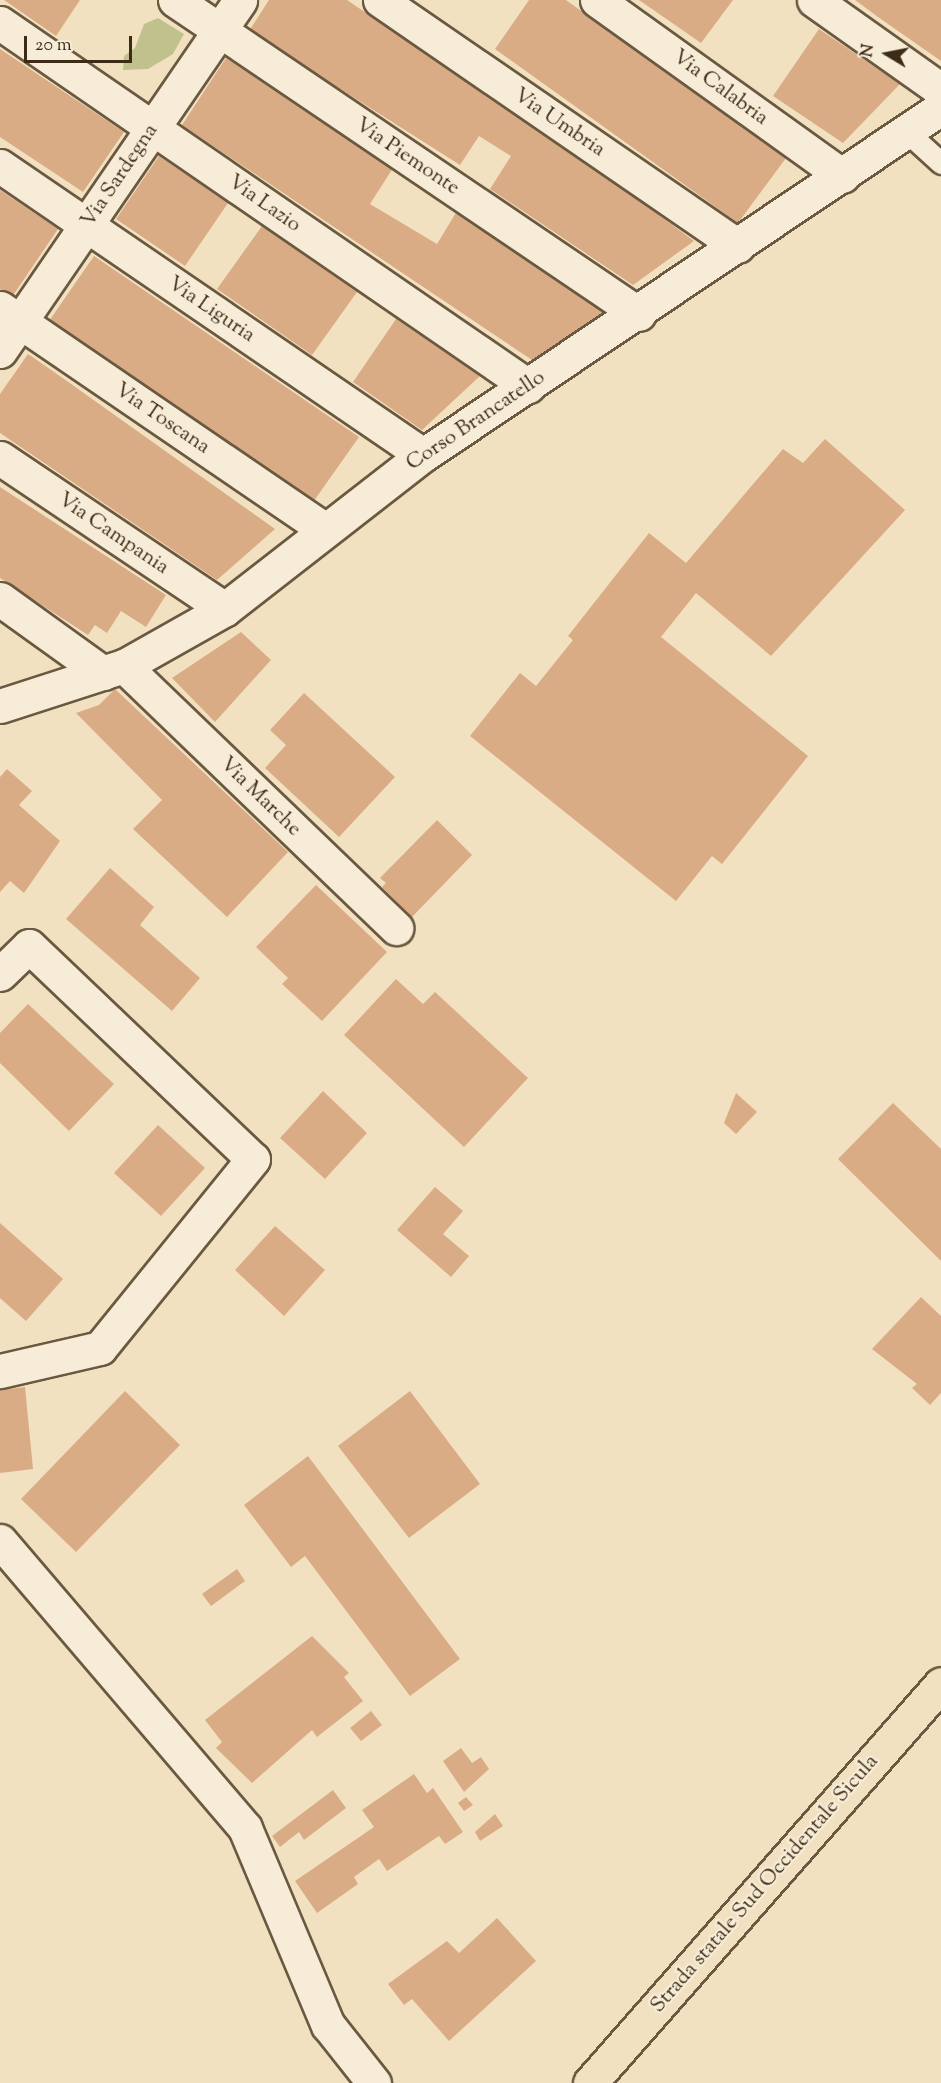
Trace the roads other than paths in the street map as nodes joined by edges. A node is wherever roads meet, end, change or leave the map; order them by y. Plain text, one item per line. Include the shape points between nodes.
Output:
1 (175, 0) edge
2 (240, 0) edge
3 (380, 0) edge
4 (597, 0) edge
5 (814, 0) edge
6 (0, 23) edge
7 (219, 30) junction
8 (941, 90) edge
9 (941, 108) edge
10 (153, 128) junction
11 (907, 132) junction
12 (941, 163) edge
13 (0, 165) edge
14 (843, 176) junction
15 (86, 225) junction
16 (738, 246) junction
17 (639, 314) junction
18 (10, 315) edge
19 (0, 351) edge
20 (528, 386) junction
21 (423, 456) junction
22 (0, 458) edge
23 (324, 529) junction
24 (0, 599) edge
25 (225, 609) junction
26 (113, 670) junction
27 (0, 706) edge
28 (396, 928) dead end
29 (0, 974) edge
30 (0, 1371) edge
31 (0, 1541) edge
32 (941, 1684) edge
33 (374, 2083) edge
34 (590, 2083) edge

1 - 7 street, Via Piemonte
2 - 7 street, Via Sardegna
3 - 16 street, Via Umbria
4 - 14 street, Via Calabria
5 - 8 street
6 - 10 street, Via Lazio
7 - 10 street, Via Sardegna
7 - 17 street, Via Piemonte
9 - 11 street, Corso Brancatello
10 - 15 street, Via Sardegna
10 - 20 street, Via Lazio
11 - 12 lane
11 - 14 street, Corso Brancatello
13 - 15 street, Via Liguria
14 - 16 street, Corso Brancatello
15 - 18 street, Via Sardegna
15 - 21 street, Via Liguria
16 - 17 street, Corso Brancatello
17 - 20 street, Corso Brancatello
18 - 19 street, Via Sardegna
18 - 23 street, Via Toscana
20 - 21 street, Corso Brancatello
21 - 23 street, Corso Brancatello
22 - 25 street, Via Campania
23 - 25 street, Corso Brancatello
24 - 26 street, Via Marche
25 - 26 street, Corso Brancatello
26 - 27 street, Corso Brancatello
26 - 28 street, Via Marche
29 - 30 street via 29,946 253,1159 100,1348
31 - 33 street via 244,1828 328,2025
32 - 34 main road, Strada statale Sud Occidentale Sicula

